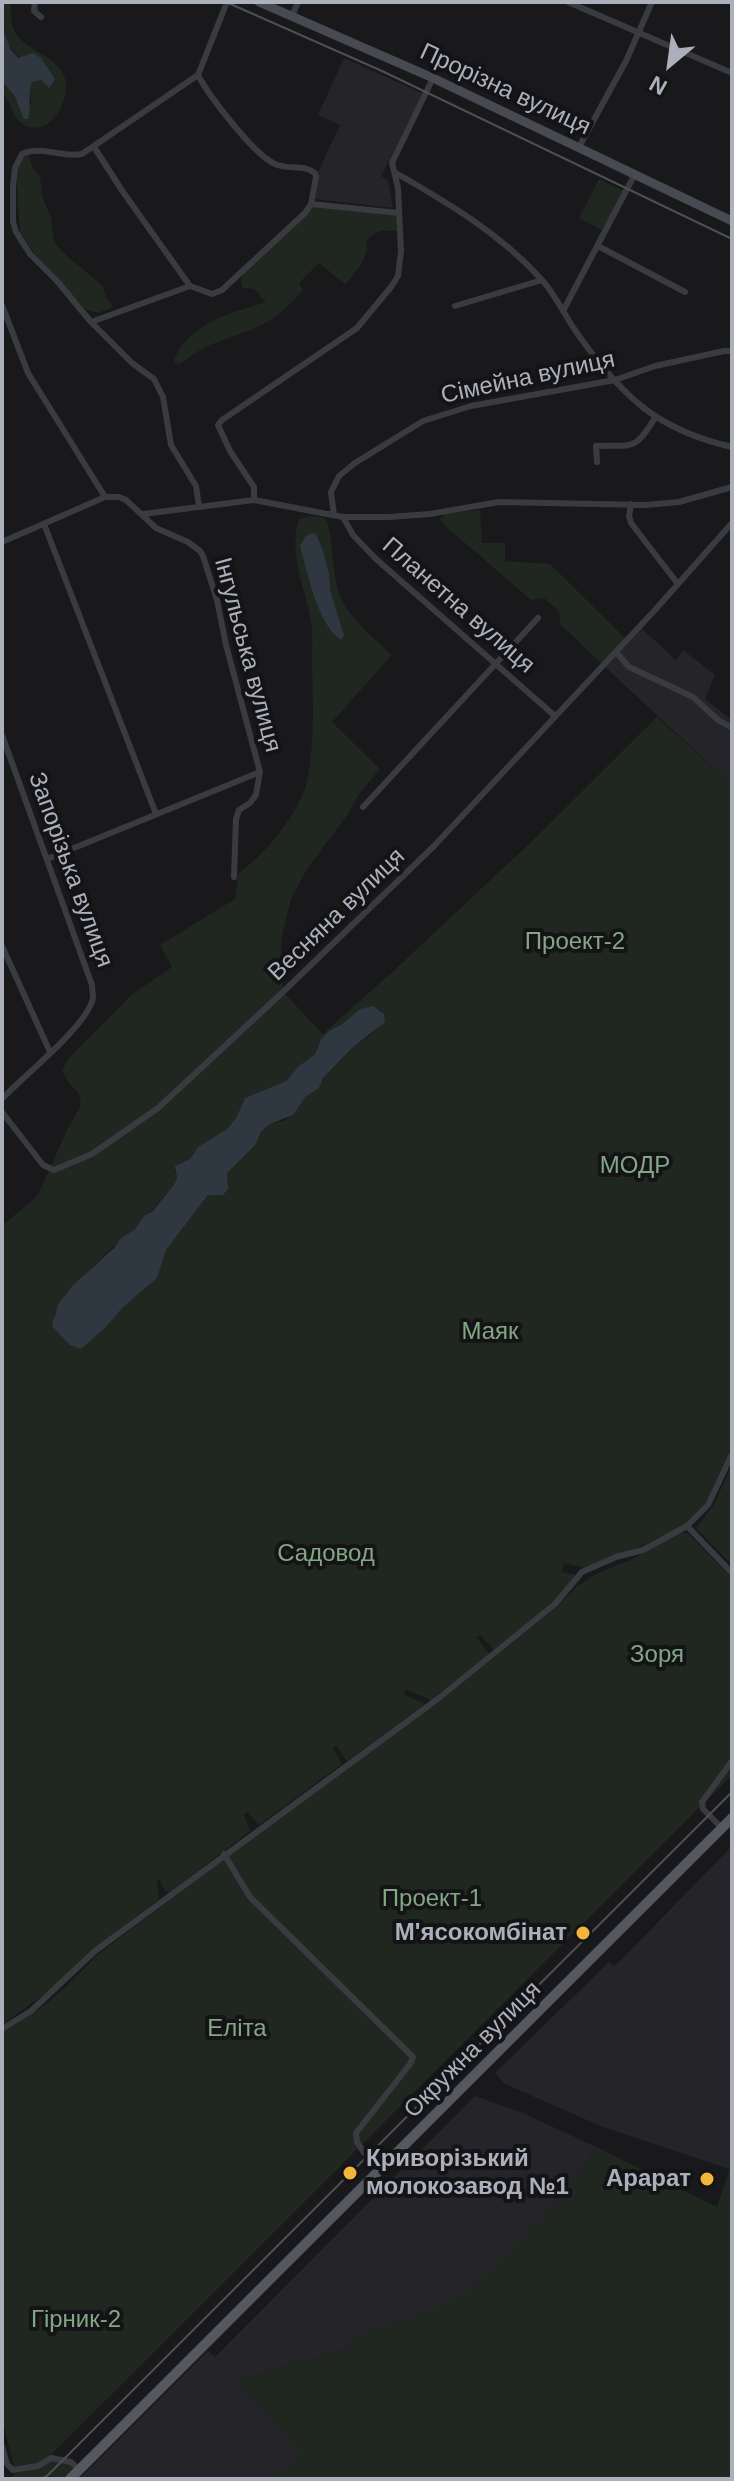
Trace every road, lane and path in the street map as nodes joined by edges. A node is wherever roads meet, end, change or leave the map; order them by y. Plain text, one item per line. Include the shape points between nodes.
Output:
1 (35, 2) edge
2 (227, 2) edge
3 (259, 2) edge
4 (298, 2) edge
5 (568, 2) edge
6 (652, 2) edge
7 (292, 16) junction
8 (41, 17) dead end
9 (640, 31) junction
10 (732, 73) edge
11 (198, 75) junction
12 (433, 78) junction
13 (94, 147) junction
14 (579, 147) junction
15 (396, 173) junction
16 (635, 174) junction
17 (311, 204) junction
18 (399, 213) junction
19 (732, 221) edge
20 (598, 246) junction
21 (542, 280) junction
22 (190, 286) junction
23 (685, 292) dead end
24 (2, 305) edge
25 (455, 306) dead end
26 (563, 311) junction
27 (91, 322) junction
28 (732, 351) edge
29 (615, 380) junction
30 (655, 418) junction
31 (732, 447) edge
32 (597, 462) dead end
33 (732, 487) edge
34 (105, 497) junction
35 (254, 500) junction
36 (631, 504) junction
37 (199, 506) junction
38 (143, 514) junction
39 (334, 515) junction
40 (343, 517) junction
41 (732, 523) edge
42 (44, 524) junction
43 (2, 542) edge
44 (678, 584) junction
45 (538, 618) dead end
46 (616, 652) junction
47 (495, 663) junction
48 (555, 716) junction
49 (732, 728) edge
50 (2, 735) edge
51 (260, 772) junction
52 (363, 807) dead end
53 (156, 814) junction
54 (47, 859) junction
55 (234, 877) dead end
56 (2, 946) edge
57 (50, 1052) junction
58 (2, 1099) edge
59 (2, 1112) edge
60 (732, 1454) edge
61 (687, 1526) junction
62 (732, 1573) edge
63 (732, 1761) edge
64 (732, 1818) edge
65 (722, 1828) junction
66 (224, 1854) junction
67 (2, 2029) edge
68 (379, 2173) junction
69 (2, 2446) edge
70 (79, 2470) junction
71 (70, 2479) edge

1 - 8 street via 34,11
2 - 11 street
3 - 7 main road, Прорізна вулиця
4 - 7 street
5 - 9 street
6 - 9 street
7 - 12 main road, Прорізна вулиця
9 - 10 street
9 - 14 street
11 - 13 street
11 - 17 street via 263,156 275,165 315,173
12 - 14 main road, Прорізна вулиця
12 - 15 street via 392,163
13 - 22 street
13 - 27 street via 74,155 34,150 22,154 13,187 13,222 22,242
14 - 16 main road, Прорізна вулиця
15 - 18 street
15 - 21 street via 458,209
16 - 19 main road, Прорізна вулиця
16 - 20 street
17 - 18 street
17 - 22 street via 218,293
18 - 35 street via 398,276 357,328 218,425 254,487
20 - 23 street
20 - 26 street
21 - 25 street
21 - 26 street
22 - 27 street
24 - 34 street via 28,373
26 - 29 street
27 - 37 street via 154,379 163,397 171,445 196,486
28 - 29 street, Сімейна вулиця
29 - 30 street
29 - 39 street, Сімейна вулиця via 471,406 423,421 339,476 331,492
30 - 31 street
30 - 32 street via 634,445 596,446
33 - 36 street via 679,502
34 - 38 street, Інгульська вулиця via 119,497
34 - 42 street
35 - 37 street
35 - 39 street
36 - 40 street via 499,502 430,514
36 - 44 street via 631,523
37 - 38 street
38 - 51 street, Інгульська вулиця via 163,533 188,542 203,556
39 - 40 street
40 - 47 street, Планетна вулиця via 376,559
41 - 44 street, Весняна вулиця
42 - 43 street
42 - 53 street
44 - 46 street, Весняна вулиця
45 - 47 street
46 - 48 street, Весняна вулиця
46 - 49 street via 629,667 693,697
47 - 48 street, Планетна вулиця
47 - 52 street
48 - 59 street, Весняна вулиця via 412,868 158,1108 92,1154 54,1170 43,1165
50 - 54 street, Запорізька вулиця
51 - 53 street
51 - 55 street, Інгульська вулиця via 256,795 236,819
53 - 54 street
54 - 57 street, Запорізька вулиця via 93,998 83,1019
56 - 57 street
57 - 58 street
60 - 61 street via 708,1505
61 - 62 street
61 - 66 street via 643,1550 582,1572 555,1604 439,1698
63 - 65 street via 702,1802
64 - 65 main road, Окружна вулиця
65 - 68 main road, Окружна вулиця
66 - 67 street
66 - 68 street via 250,1897 413,2057 356,2133
68 - 70 main road, Окружна вулиця
69 - 70 street via 13,2470 51,2458 71,2462
70 - 71 main road, Окружна вулиця

